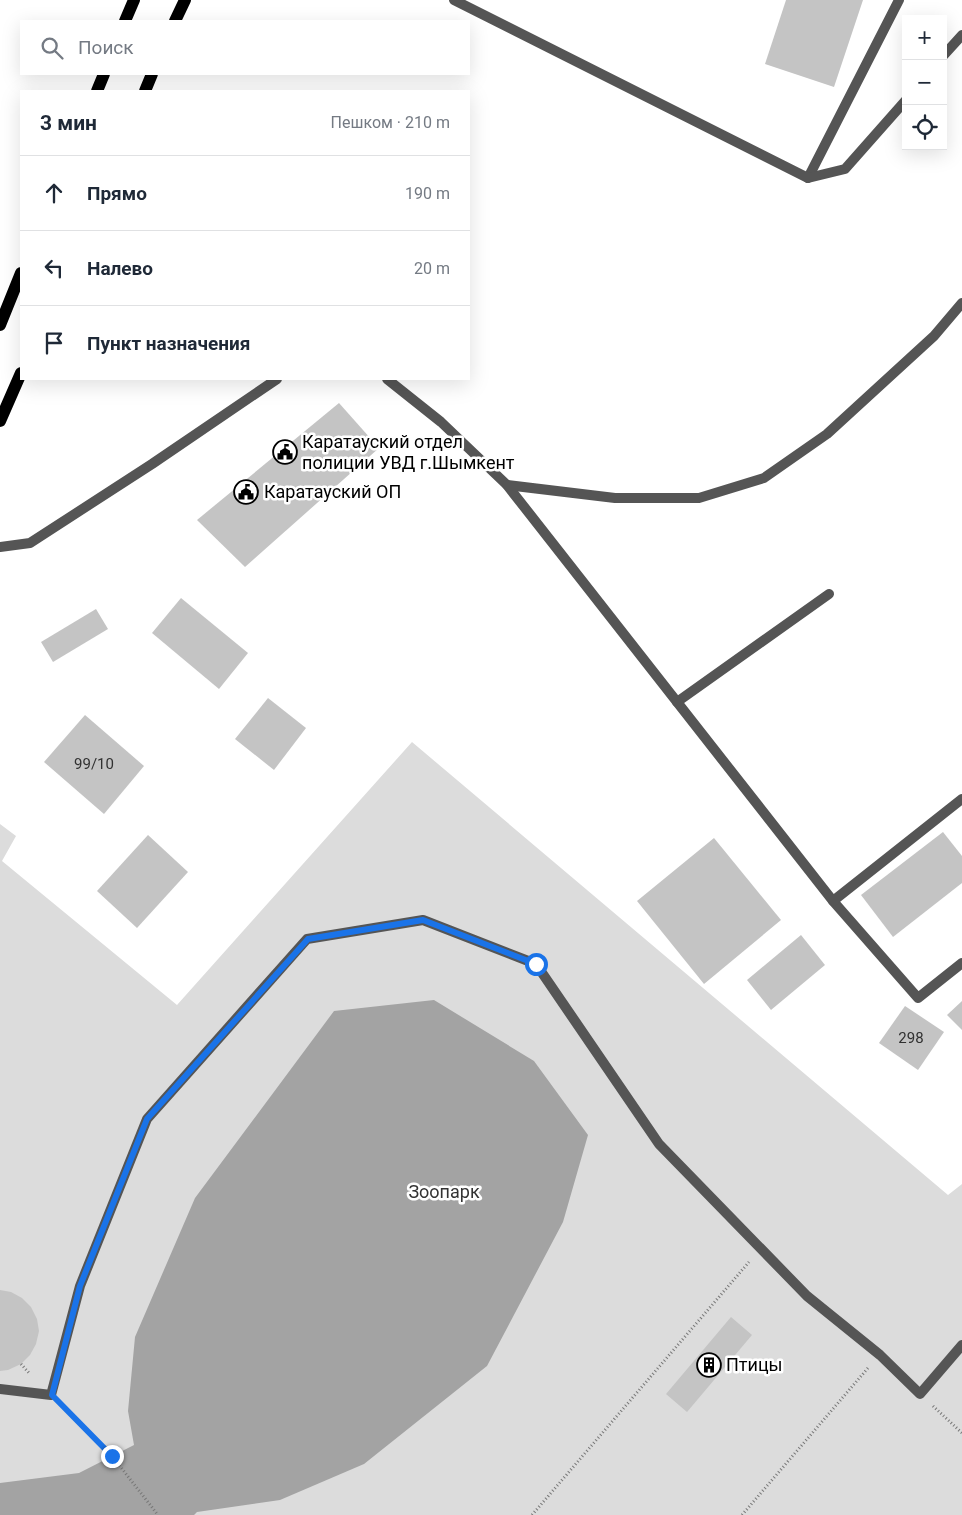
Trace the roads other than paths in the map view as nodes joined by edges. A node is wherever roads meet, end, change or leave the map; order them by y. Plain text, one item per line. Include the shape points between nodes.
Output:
1 (134, 0) edge
2 (184, 0) edge
3 (454, 0) edge
4 (898, 0) edge
5 (126, 20) edge
6 (175, 20) edge
7 (962, 35) edge
8 (947, 52) edge
9 (104, 75) edge
10 (152, 75) edge
11 (96, 90) edge
12 (144, 90) edge
13 (902, 105) edge
14 (808, 178) junction
15 (20, 275) edge
16 (962, 303) edge
17 (0, 325) edge
18 (20, 375) edge
19 (275, 380) edge
20 (388, 380) edge
21 (0, 421) edge
22 (507, 485) junction
23 (0, 547) edge
24 (829, 594) dead end
25 (677, 702) junction
26 (962, 799) edge
27 (833, 901) junction
28 (962, 962) edge
29 (962, 1345) edge
30 (0, 1389) edge

1 - 5 main road
2 - 6 main road
3 - 14 street
4 - 14 street
7 - 8 street
9 - 11 main road
10 - 12 main road
13 - 14 street via 845,169
15 - 17 main road
16 - 22 street via 934,336 827,434 764,478 699,498 615,498
18 - 21 main road
19 - 23 street via 30,543
20 - 22 street via 441,422
22 - 25 street
24 - 25 street
25 - 27 street
26 - 27 street
27 - 28 street via 918,998
29 - 30 street via 920,1394 880,1355 807,1296 659,1144 536,964 423,920 308,939 147,1119 80,1286 52,1395

